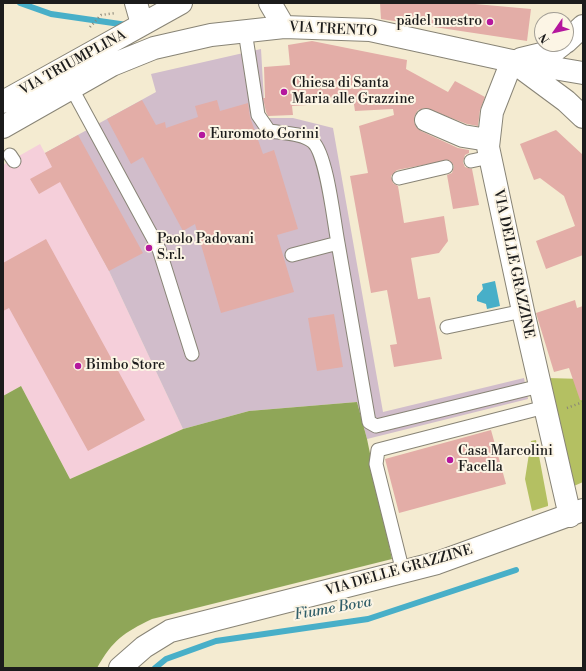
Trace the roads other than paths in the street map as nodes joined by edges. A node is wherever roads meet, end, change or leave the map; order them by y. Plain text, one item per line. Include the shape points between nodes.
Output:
1 (136, 3) edge
2 (181, 3) edge
3 (270, 3) edge
4 (142, 24) junction
5 (583, 26) edge
6 (284, 27) junction
7 (245, 31) junction
8 (574, 34) edge
9 (550, 52) edge
10 (130, 57) joint
11 (512, 61) junction
12 (583, 73) edge
13 (71, 87) junction
14 (3, 102) edge
15 (583, 117) edge
16 (426, 120) dead end
17 (3, 127) edge
18 (483, 153) junction
19 (446, 167) dead end
20 (399, 178) dead end
21 (338, 243) junction
22 (292, 255) dead end
23 (523, 311) junction
24 (447, 327) dead end
25 (192, 354) dead end
26 (540, 386) junction
27 (545, 407) junction
28 (577, 513) edge
29 (402, 572) junction
30 (120, 668) edge

1 - 4 street
2 - 4 street, VIA TRIUMPLINA
3 - 6 street
4 - 14 street, VIA TRIUMPLINA
5 - 8 street
6 - 7 street, VIA TRENTO
6 - 11 street, VIA TRENTO via 370,30
7 - 10 street, VIA TRENTO via 195,38
7 - 21 lane via 258,115 269,130 303,137 313,142 320,152
9 - 11 street
10 - 13 street, VIA TRIUMPLINA
11 - 12 street, VIA TRENTO
11 - 15 street via 566,101
11 - 18 street, VIA DELLE GRAZZINE via 492,112
13 - 17 street, VIA TRIUMPLINA
13 - 25 lane via 159,249
16 - 18 street via 463,136
18 - 23 street, VIA DELLE GRAZZINE
19 - 20 lane
21 - 22 lane
21 - 26 lane via 369,422 376,426
23 - 24 lane
23 - 26 street, VIA DELLE GRAZZINE
26 - 27 street, VIA DELLE GRAZZINE
27 - 28 street, VIA DELLE GRAZZINE
27 - 29 lane via 378,450 376,464
28 - 29 street, VIA DELLE GRAZZINE via 437,563
29 - 30 street, VIA DELLE GRAZZINE via 170,631 144,647

